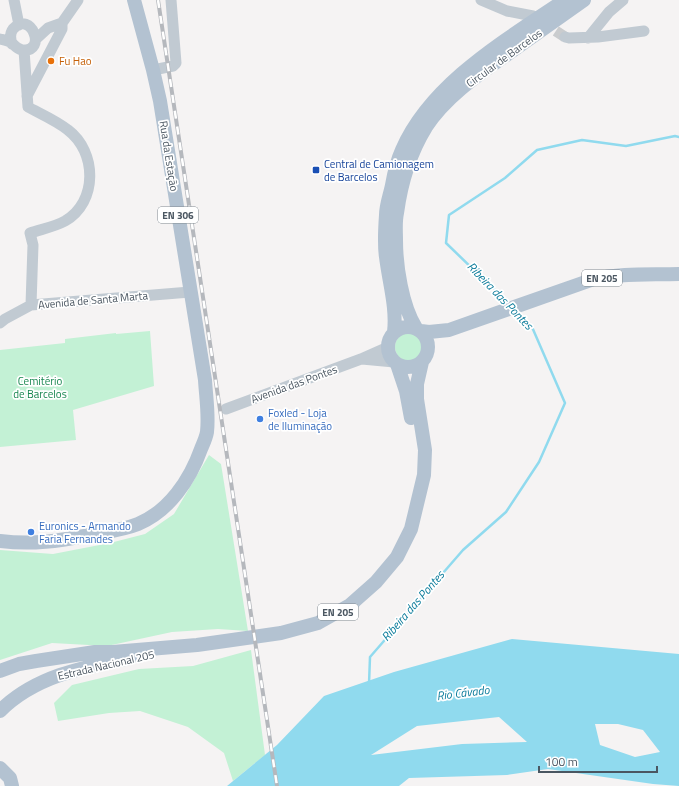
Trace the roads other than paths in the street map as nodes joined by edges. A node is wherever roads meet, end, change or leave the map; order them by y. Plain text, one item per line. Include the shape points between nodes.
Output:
1 (14, 0) edge
2 (78, 0) edge
3 (134, 0) edge
4 (171, 0) edge
5 (481, 0) edge
6 (565, 0) edge
7 (584, 0) edge
8 (623, 0) edge
9 (533, 16) tunnel mouth
10 (62, 23) junction
11 (16, 28) junction
12 (32, 28) junction
13 (48, 28) junction
14 (644, 31) dead end
15 (0, 36) edge
16 (565, 37) tunnel mouth
17 (588, 38) junction
18 (0, 39) edge
19 (36, 39) junction
20 (12, 44) junction
21 (24, 50) junction
22 (154, 70) junction
23 (27, 96) junction
24 (679, 274) edge
25 (190, 292) junction
26 (31, 305) junction
27 (0, 323) edge
28 (419, 330) junction
29 (448, 330) junction
30 (394, 332) junction
31 (388, 347) junction
32 (425, 357) junction
33 (361, 359) junction
34 (396, 363) junction
35 (226, 409) dead end
36 (419, 498) junction
37 (0, 541) edge
38 (197, 645) junction
39 (113, 652) junction
40 (0, 672) edge
41 (0, 701) edge
42 (0, 711) edge
43 (0, 768) edge
44 (0, 781) edge
45 (3, 786) edge
46 (12, 786) edge

1 - 11 street
2 - 10 street
3 - 22 main road, Rua da Estação / EN 306
4 - 22 street via 176,64
5 - 9 street via 507,11
6 - 30 main road, Circular de Barcelos via 466,70 432,102 401,151 386,213 386,255 393,303
7 - 28 main road, Circular de Barcelos via 473,79 440,109 418,142 410,160 396,214 396,255 404,301 410,319
8 - 17 street via 609,12
10 - 13 street
10 - 23 street via 62,29
11 - 12 street via 26,25
11 - 15 street
11 - 20 street via 10,35
12 - 13 street
12 - 19 street
13 - 19 street
14 - 17 street
16 - 17 street
18 - 20 street
19 - 21 street via 33,45
20 - 21 street
21 - 23 street
22 - 25 main road, Rua da Estação / EN 306
23 - 26 street via 28,107 69,130 76,138 88,160 90,176 90,186 85,200 76,212 66,220 30,233 33,245
24 - 29 main road, EN 205 via 608,276
25 - 26 street, Avenida de Santa Marta
25 - 37 main road, Rua da Estação / EN 306 via 205,380 206,432 197,460 181,489 151,517 124,528 46,543
26 - 27 street, Avenida de Santa Marta
28 - 29 main road, EN 205
28 - 30 main road, EN 205 via 404,327
28 - 32 main road, EN 205 via 428,341
29 - 32 main road, EN 205
30 - 31 main road
31 - 33 street, Avenida das Pontes
31 - 34 main road, EN 205
32 - 34 main road via 412,367
32 - 36 main road, Estrada Nacional 205 / EN 205 via 417,384 425,456
33 - 34 street, Avenida das Pontes
33 - 35 street, Avenida das Pontes
34 - 36 main road, Estrada Nacional 205 / EN 205 via 406,391 417,451
36 - 38 main road, Estrada Nacional 205 / EN 205 via 411,529 397,556 376,582 350,605 318,623 280,633
38 - 39 main road, Estrada Nacional 205 / EN 205
38 - 42 main road, Estrada Nacional 205 / EN 205 via 71,671 44,680
39 - 40 main road, EN 205 via 95,652 36,661
39 - 41 main road via 66,664 30,680
43 - 46 main road via 10,778
44 - 45 main road

